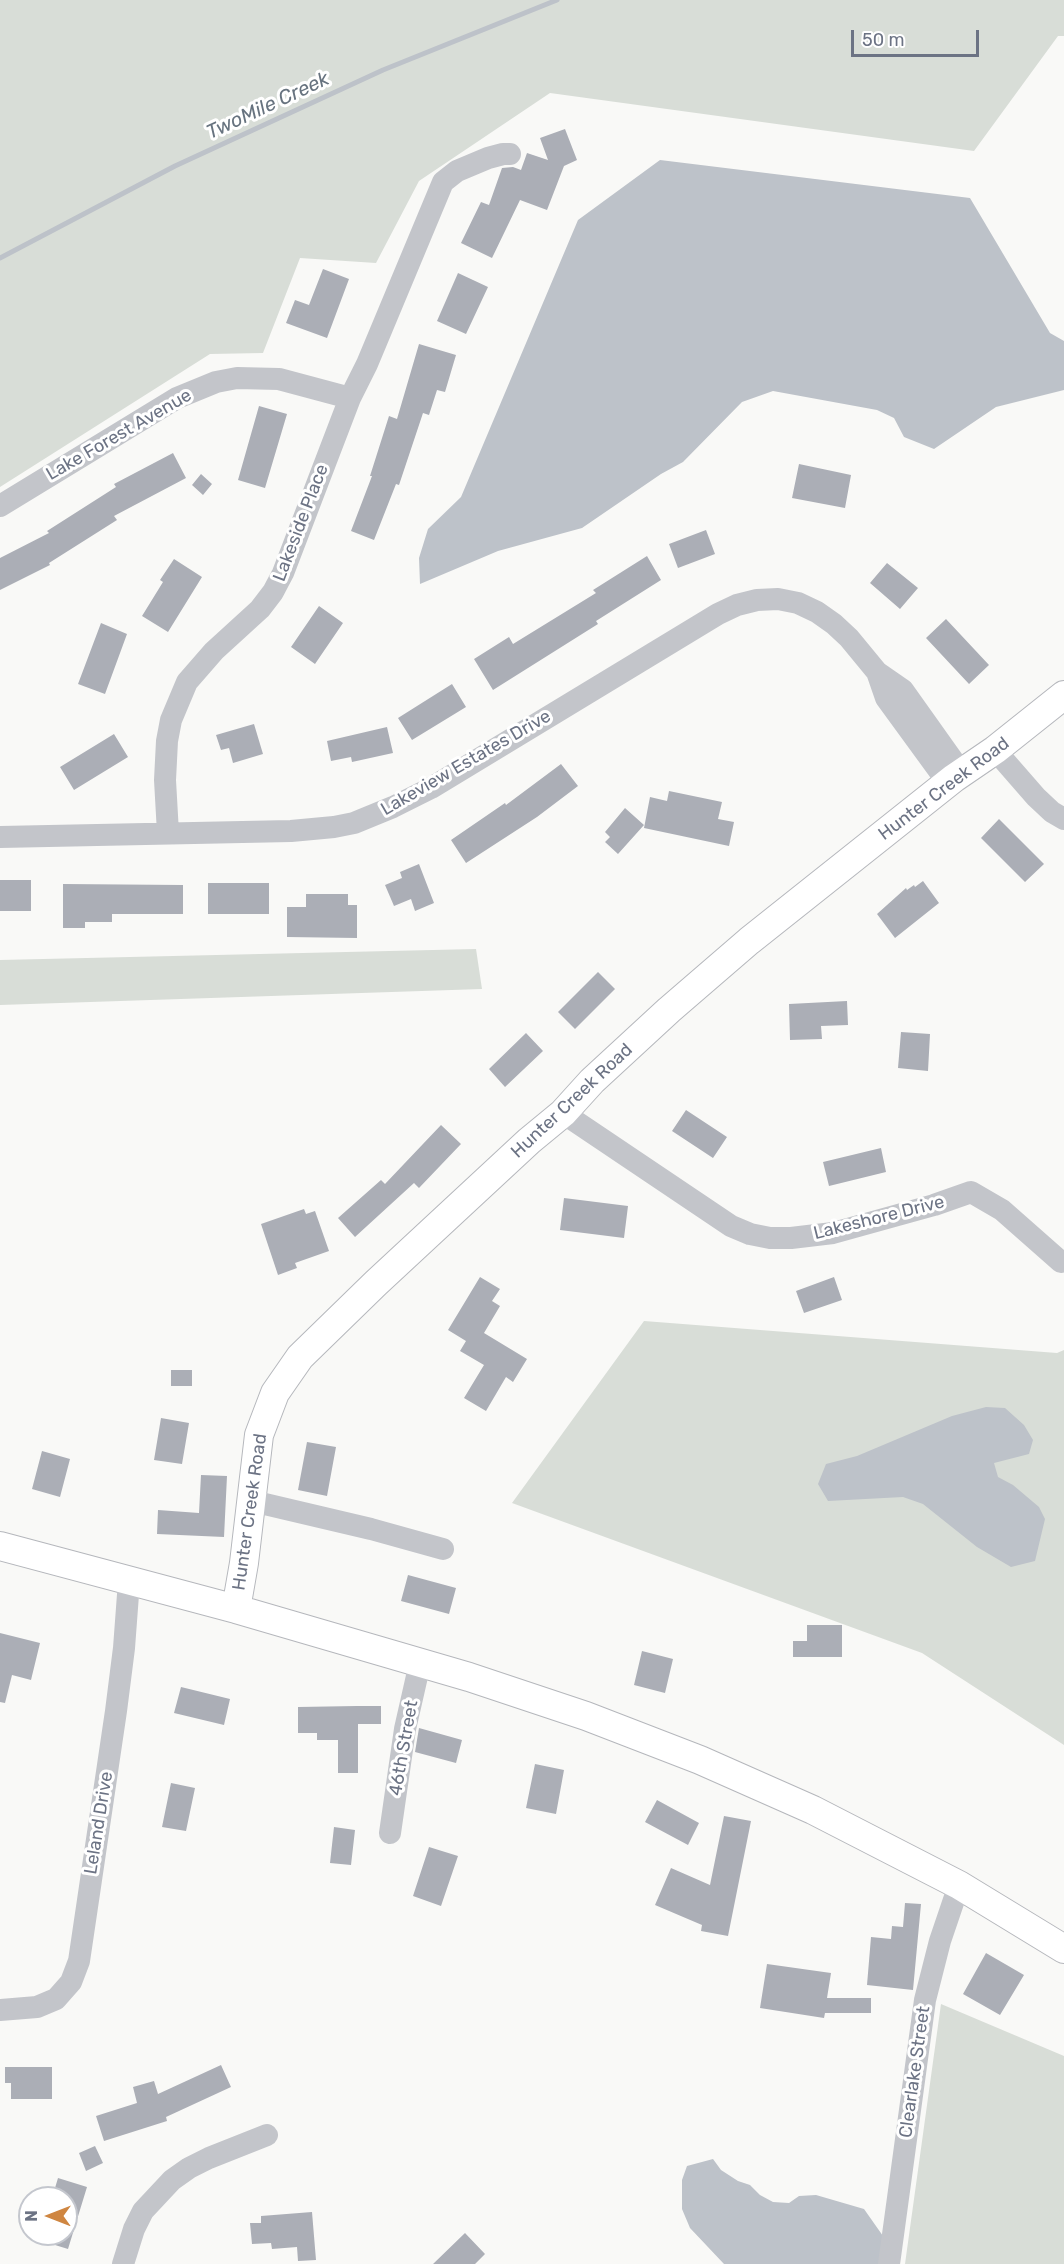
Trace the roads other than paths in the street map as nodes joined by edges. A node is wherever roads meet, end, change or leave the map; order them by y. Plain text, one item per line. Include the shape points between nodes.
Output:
1 (510, 154) dead end
2 (350, 398) junction
3 (0, 506) edge
4 (1064, 695) edge
5 (995, 750) junction
6 (955, 778) junction
7 (1064, 819) edge
8 (168, 833) junction
9 (0, 837) edge
10 (563, 1113) junction
11 (1063, 1264) edge
12 (252, 1501) junction
13 (0, 1546) edge
14 (443, 1549) dead end
15 (129, 1581) junction
16 (236, 1609) junction
17 (420, 1663) junction
18 (390, 1833) dead end
19 (959, 1885) junction
20 (1064, 1949) edge
21 (0, 2010) edge
22 (267, 2135) dead end
23 (123, 2264) edge
24 (889, 2264) edge

1 - 2 street, Lakeside Place via 488,158 457,171 443,182
2 - 3 street, Lake Forest Avenue via 279,379 216,382 177,398
2 - 8 street, Lakeside Place via 284,573 260,609 199,666 178,700 167,741
4 - 5 main road, Hunter Creek Road
5 - 6 main road, Hunter Creek Road
5 - 7 street via 1036,798
6 - 8 street, Lakeview Estates Drive via 886,698 877,672 834,624 798,603 757,600 718,614 431,788 374,816 334,827 291,831
6 - 10 main road, Hunter Creek Road via 740,948 592,1081
8 - 9 street, Lakeview Estates Drive
10 - 11 street, Lakeshore Drive via 731,1226 750,1234 791,1238 833,1233 971,1192 1002,1210
10 - 12 main road, Hunter Creek Road via 300,1357 275,1393 259,1435
12 - 14 street
12 - 16 main road, Hunter Creek Road
13 - 15 main road
15 - 16 main road
15 - 21 street, Leland Drive via 119,1690 79,1961 71,1982 56,1999 37,2007
16 - 17 main road
17 - 18 street, 46th Street via 405,1730
17 - 19 main road via 557,1706 700,1760 813,1810
19 - 20 main road
19 - 24 street, Clearlake Street via 925,2000
22 - 23 street via 199,2163 172,2180 143,2211

